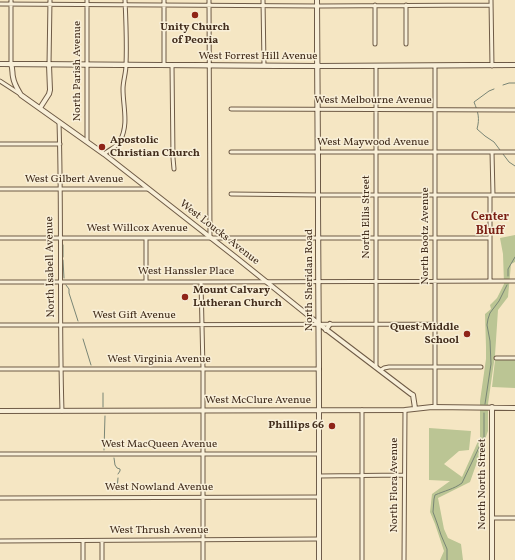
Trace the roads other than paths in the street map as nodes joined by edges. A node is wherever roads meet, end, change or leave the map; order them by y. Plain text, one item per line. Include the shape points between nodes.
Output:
1 (126, 0) edge
2 (164, 0) edge
3 (209, 0) edge
4 (263, 0) edge
5 (491, 0) edge
6 (11, 2) edge
7 (50, 2) edge
8 (87, 2) edge
9 (317, 3) edge
10 (0, 4) edge
11 (126, 4) junction
12 (164, 5) junction
13 (209, 5) junction
14 (263, 5) junction
15 (406, 5) junction
16 (491, 5) junction
17 (375, 6) junction
18 (375, 44) dead end
19 (406, 44) dead end
20 (0, 64) edge
21 (11, 64) junction
22 (50, 65) junction
23 (88, 65) junction
24 (164, 65) junction
25 (126, 66) junction
26 (172, 66) junction
27 (210, 66) junction
28 (264, 66) junction
29 (317, 66) junction
30 (376, 66) junction
31 (435, 66) junction
32 (492, 66) junction
33 (515, 66) edge
34 (0, 81) edge
35 (21, 95) junction
36 (40, 108) junction
37 (231, 109) dead end
38 (318, 110) junction
39 (376, 110) junction
40 (435, 110) junction
41 (515, 110) edge
42 (59, 122) junction
43 (87, 141) junction
44 (0, 144) edge
45 (60, 144) junction
46 (231, 152) dead end
47 (318, 152) junction
48 (376, 152) junction
49 (435, 152) junction
50 (492, 152) junction
51 (515, 152) edge
52 (104, 154) junction
53 (174, 169) dead end
54 (0, 189) edge
55 (60, 189) junction
56 (148, 189) junction
57 (231, 194) dead end
58 (318, 195) junction
59 (435, 195) junction
60 (492, 195) junction
61 (515, 195) edge
62 (376, 196) junction
63 (0, 238) edge
64 (60, 238) junction
65 (146, 238) junction
66 (210, 238) junction
67 (318, 238) junction
68 (377, 238) junction
69 (435, 238) junction
70 (490, 238) junction
71 (146, 281) junction
72 (265, 281) junction
73 (435, 281) junction
74 (490, 281) junction
75 (515, 281) edge
76 (0, 282) edge
77 (60, 282) junction
78 (201, 282) junction
79 (319, 282) junction
80 (376, 282) junction
81 (311, 318) junction
82 (202, 324) junction
83 (308, 324) junction
84 (319, 324) junction
85 (330, 324) junction
86 (435, 324) junction
87 (0, 325) edge
88 (377, 325) junction
89 (61, 326) junction
90 (326, 330) junction
91 (496, 358) dead end
92 (515, 358) edge
93 (436, 367) junction
94 (482, 367) dead end
95 (319, 368) junction
96 (0, 369) edge
97 (61, 369) junction
98 (203, 369) junction
99 (378, 369) junction
100 (435, 406) junction
101 (492, 407) junction
102 (415, 408) junction
103 (515, 408) edge
104 (319, 410) junction
105 (362, 410) junction
106 (405, 410) junction
107 (0, 411) edge
108 (62, 411) junction
109 (203, 411) junction
110 (0, 454) edge
111 (203, 454) junction
112 (319, 454) junction
113 (404, 475) junction
114 (319, 476) junction
115 (362, 476) junction
116 (203, 497) junction
117 (319, 497) junction
118 (0, 498) edge
119 (492, 518) junction
120 (515, 518) edge
121 (319, 539) junction
122 (203, 540) junction
123 (0, 541) edge
124 (82, 541) junction
125 (102, 541) junction
126 (83, 560) edge
127 (102, 560) edge
128 (203, 560) edge
129 (319, 560) edge
130 (362, 560) edge
131 (404, 560) edge
132 (492, 560) edge

1 - 11 street
2 - 12 street
3 - 13 street
4 - 14 street
5 - 16 street
6 - 7 street
6 - 10 street
6 - 21 street
7 - 8 street
7 - 22 street
8 - 11 street
8 - 23 street, North Parish Avenue
9 - 14 street
9 - 17 street
9 - 29 main road, North Sheridan Road
11 - 12 street
11 - 25 street
12 - 13 street
12 - 24 street
13 - 14 street
13 - 27 street
14 - 28 street
15 - 16 street
15 - 17 street
15 - 19 street
16 - 32 street
17 - 18 street
20 - 21 main road, West Forrest Hill Avenue
21 - 22 main road, West Forrest Hill Avenue
21 - 35 street via 14,83
22 - 23 main road, West Forrest Hill Avenue
22 - 36 street via 50,90
23 - 25 main road, West Forrest Hill Avenue
23 - 43 street, North Parish Avenue
24 - 25 main road, West Forrest Hill Avenue
24 - 26 main road, West Forrest Hill Avenue
25 - 52 street via 123,87 123,132 117,145
26 - 27 main road, West Forrest Hill Avenue
26 - 53 street
27 - 28 main road, West Forrest Hill Avenue
27 - 66 street
28 - 29 main road, West Forrest Hill Avenue
29 - 30 main road, West Forrest Hill Avenue
29 - 38 main road, North Sheridan Road
30 - 31 main road, West Forrest Hill Avenue
30 - 39 street, North Ellis Street
31 - 32 main road, West Forrest Hill Avenue
31 - 40 street, North Bootz Avenue
32 - 33 main road, West Forrest Hill Avenue
34 - 35 street, West Loucks Avenue
35 - 36 street, West Loucks Avenue
36 - 42 street, West Loucks Avenue
37 - 38 street, West Melbourne Avenue
38 - 39 street, West Melbourne Avenue
38 - 47 main road, North Sheridan Road
39 - 40 street, West Melbourne Avenue
39 - 48 street, North Ellis Street
40 - 41 street, West Melbourne Avenue
40 - 49 street, North Bootz Avenue
42 - 43 street, West Loucks Avenue
42 - 45 street, North Isabell Avenue
43 - 52 street, West Loucks Avenue
44 - 45 street
45 - 55 street, North Isabell Avenue
46 - 47 street, West Maywood Avenue
47 - 48 street, West Maywood Avenue
47 - 58 main road, North Sheridan Road
48 - 49 street, West Maywood Avenue
48 - 62 street, North Ellis Street
49 - 50 street, West Maywood Avenue
49 - 59 street, North Bootz Avenue
50 - 51 street, West Maywood Avenue
50 - 60 street
52 - 56 street, West Loucks Avenue
54 - 55 street, West Gilbert Avenue
55 - 56 street, West Gilbert Avenue
55 - 64 street, North Isabell Avenue
56 - 66 street, West Loucks Avenue
57 - 58 street
58 - 62 street
58 - 67 main road, North Sheridan Road
59 - 60 street
59 - 62 street
59 - 69 street, North Bootz Avenue
60 - 61 street
60 - 70 street
62 - 68 street, North Ellis Street
63 - 64 street, West Willcox Avenue
64 - 65 street, West Willcox Avenue
64 - 77 street, North Isabell Avenue
65 - 66 street, West Willcox Avenue
65 - 71 street
66 - 67 street, West Willcox Avenue
66 - 72 street, West Loucks Avenue
67 - 68 street, West Willcox Avenue
67 - 79 main road, North Sheridan Road
68 - 69 street, West Willcox Avenue
68 - 80 street, North Ellis Street
69 - 70 street, West Willcox Avenue
69 - 73 street, North Bootz Avenue
70 - 74 street
71 - 77 street, West Hanssler Place
71 - 78 street, West Hanssler Place
72 - 78 street, West Hanssler Place
72 - 79 street, West Hanssler Place
72 - 81 street, West Loucks Avenue
73 - 74 street, West Hanssler Place
73 - 80 street, West Hanssler Place
73 - 86 street, North Bootz Avenue
74 - 75 street, West Hanssler Place
76 - 77 street, West Hanssler Place
77 - 89 street, North Isabell Avenue
78 - 82 street
79 - 80 street, West Hanssler Place
79 - 84 main road, North Sheridan Road
80 - 88 street, North Ellis Street
81 - 83 street
81 - 84 street, West Loucks Avenue
82 - 83 street, West Gift Avenue
82 - 89 street, West Gift Avenue
82 - 98 street
83 - 84 street, West Gift Avenue
84 - 85 street, West Gift Avenue
84 - 90 street, West Loucks Avenue
84 - 95 main road, North Sheridan Road
85 - 88 street, West Gift Avenue
85 - 90 street
86 - 88 street, West Gift Avenue
86 - 93 street, North Bootz Avenue
87 - 89 street, West Gift Avenue
88 - 99 street, North Ellis Street
89 - 97 street, North Isabell Avenue
90 - 99 street, West Loucks Avenue
91 - 92 street
93 - 94 street
93 - 99 street
93 - 100 street, North Bootz Avenue
95 - 98 street, West Virginia Avenue
95 - 104 main road, North Sheridan Road
96 - 97 street, West Virginia Avenue
97 - 98 street, West Virginia Avenue
97 - 108 street, North Isabell Avenue
98 - 109 street
99 - 102 street, West Loucks Avenue via 413,395
100 - 101 street, West McClure Avenue
100 - 102 street, West McClure Avenue
101 - 103 street, West McClure Avenue
101 - 119 street, North North Street
102 - 106 street, West McClure Avenue
104 - 105 street, West McClure Avenue
104 - 109 street, West McClure Avenue
104 - 112 main road, North Sheridan Road
105 - 106 street, West McClure Avenue
105 - 115 street
106 - 113 street, North Flora Avenue
107 - 108 street, West McClure Avenue
108 - 109 street, West McClure Avenue
109 - 111 street
110 - 111 street, West MacQueen Avenue
111 - 112 street, West MacQueen Avenue
111 - 116 street
112 - 114 main road, North Sheridan Road
113 - 115 street
113 - 131 street, North Flora Avenue
114 - 115 street
114 - 117 main road, North Sheridan Road
115 - 130 street
116 - 117 street, West Nowland Avenue
116 - 118 street, West Nowland Avenue
116 - 122 street
117 - 121 main road, North Sheridan Road
119 - 120 street
119 - 132 street, North North Street
121 - 122 street, West Thrush Avenue
121 - 129 main road, North Sheridan Road
122 - 125 street, West Thrush Avenue
122 - 128 street
123 - 124 street, West Thrush Avenue
124 - 125 street, West Thrush Avenue
124 - 126 street
125 - 127 street

